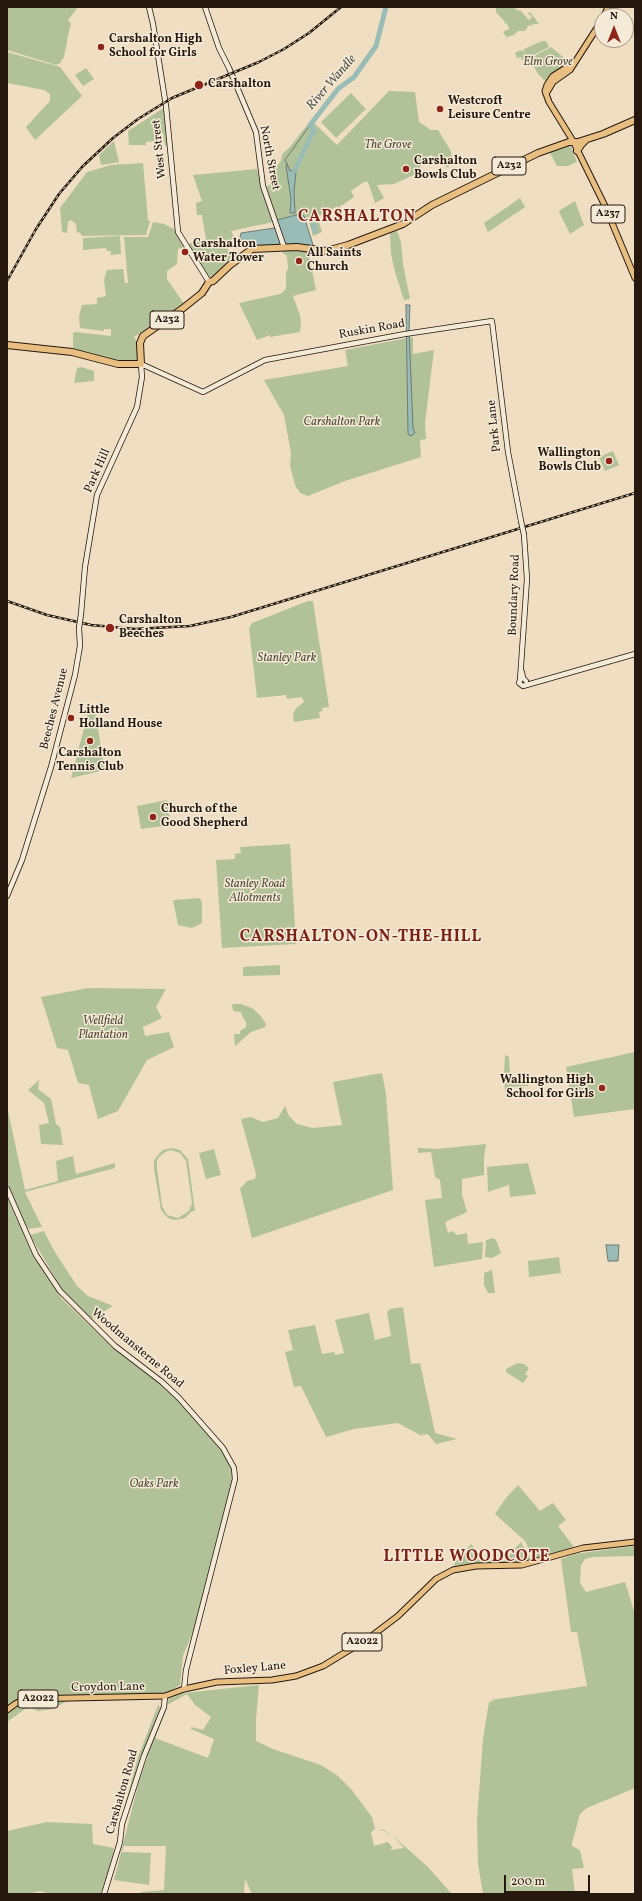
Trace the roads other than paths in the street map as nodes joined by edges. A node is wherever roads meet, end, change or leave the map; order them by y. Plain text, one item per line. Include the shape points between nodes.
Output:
1 (149, 7) edge
2 (205, 7) edge
3 (594, 32) edge
4 (572, 64) junction
5 (546, 94) junction
6 (635, 120) edge
7 (588, 139) junction
8 (573, 141) junction
9 (577, 151) junction
10 (284, 247) junction
11 (635, 278) edge
12 (209, 282) junction
13 (492, 321) joint
14 (7, 345) edge
15 (141, 364) junction
16 (523, 529) joint
17 (81, 614) joint
18 (635, 654) edge
19 (7, 896) edge
20 (7, 1189) edge
21 (635, 1542) edge
22 (184, 1689) junction
23 (165, 1696) junction
24 (7, 1710) edge
25 (104, 1894) edge

1 - 12 main road, West Street via 166,106 178,232
2 - 10 main road, North Street via 219,48 256,132 263,186
3 - 4 main road, A237
4 - 5 main road, A237 via 570,70 553,82
4 - 5 main road, A237 via 553,76 546,85
5 - 8 main road, A237
6 - 7 highway, A232
7 - 8 highway, A232
7 - 9 highway
8 - 9 main road, A237
8 - 10 highway, A232 via 538,153 448,197 399,227 323,251
9 - 11 main road, A237 via 609,215
10 - 12 highway, A232 via 249,251
12 - 15 highway, A232 via 202,293 143,336 140,343
13 - 15 main road, Ruskin Road via 265,360 200,392
13 - 16 main road, Park Lane, bridge via 508,452
14 - 15 highway via 72,352 118,364
15 - 17 main road, Park Hill via 142,377 137,407 97,495 85,567
16 - 18 main road, Boundary Road, bridge via 527,579 522,663 524,681 543,680
17 - 19 main road, Beeches Avenue, bridge via 80,646 75,675 39,808
20 - 22 main road, Woodmansterne Road via 36,1255 60,1291 114,1346 179,1398 223,1448 234,1468 235,1480 186,1670
21 - 22 main road, Foxley Lane / A2022 via 583,1548 522,1564 453,1570 436,1579 388,1624 323,1666 284,1678 217,1682
22 - 23 main road, Foxley Lane / A2022
23 - 24 main road, Croydon Lane / A2022 via 25,1699
23 - 25 main road, Carshalton Road via 122,1824 120,1842

